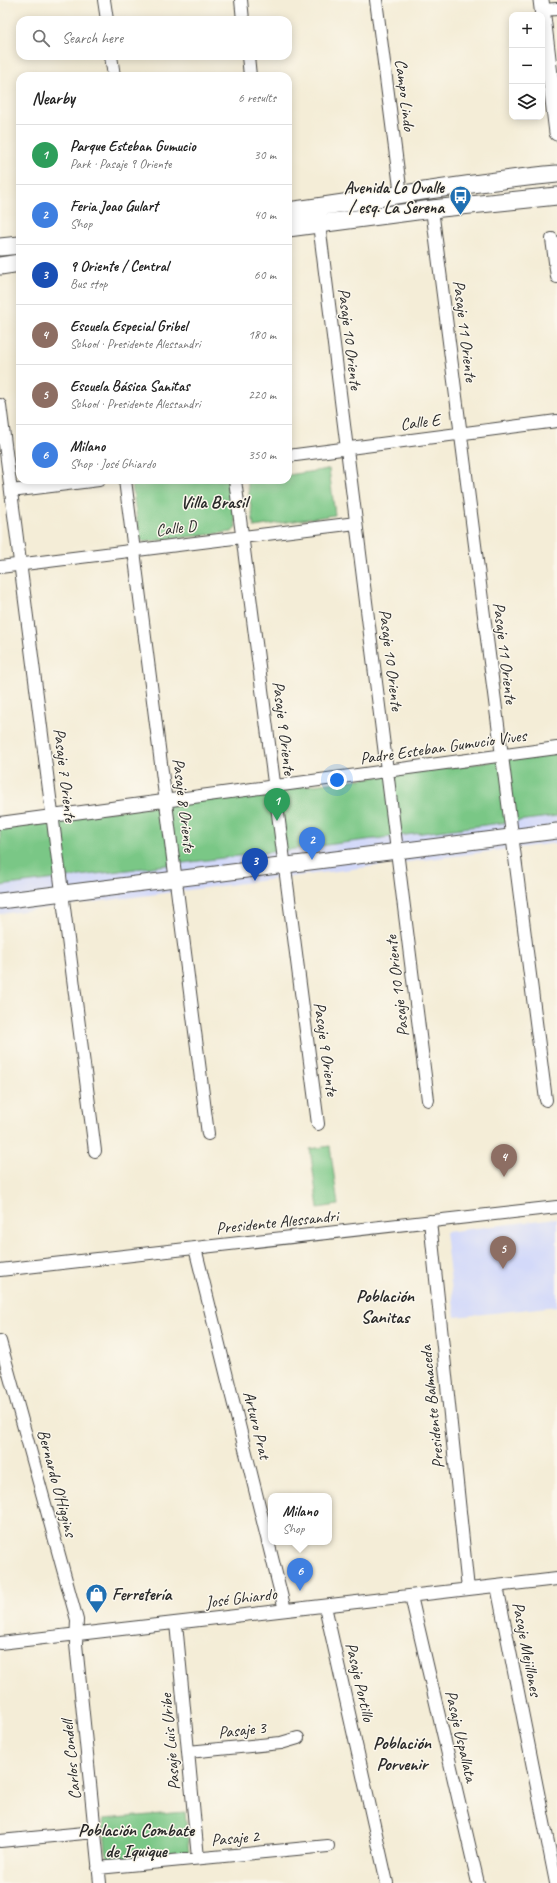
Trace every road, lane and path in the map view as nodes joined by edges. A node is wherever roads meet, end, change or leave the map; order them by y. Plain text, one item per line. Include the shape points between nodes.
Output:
1 (104, 0) edge
2 (240, 0) edge
3 (376, 0) edge
4 (541, 5) edge
5 (557, 9) edge
6 (106, 16) edge
7 (242, 16) edge
8 (112, 60) edge
9 (248, 60) edge
10 (113, 72) edge
11 (250, 72) edge
12 (557, 133) edge
13 (557, 174) edge
14 (401, 195) junction
15 (557, 196) edge
16 (432, 209) junction
17 (292, 210) edge
18 (319, 224) junction
19 (292, 227) edge
20 (552, 239) dead end
21 (16, 245) edge
22 (0, 247) edge
23 (16, 264) edge
24 (0, 266) edge
25 (557, 277) edge
26 (0, 405) edge
27 (557, 421) edge
28 (460, 434) junction
29 (347, 448) junction
30 (292, 455) edge
31 (67, 484) edge
32 (126, 484) edge
33 (236, 484) edge
34 (11, 491) junction
35 (356, 523) junction
36 (243, 537) junction
37 (134, 550) junction
38 (21, 564) junction
39 (0, 567) edge
40 (557, 748) edge
41 (502, 756) junction
42 (388, 771) junction
43 (274, 786) junction
44 (166, 801) junction
45 (53, 816) junction
46 (0, 823) edge
47 (557, 831) edge
48 (512, 836) junction
49 (398, 851) junction
50 (284, 865) junction
51 (176, 878) junction
52 (63, 893) junction
53 (0, 901) edge
54 (428, 1100) dead end
55 (546, 1100) dead end
56 (318, 1124) dead end
57 (208, 1134) dead end
58 (95, 1151) dead end
59 (557, 1207) edge
60 (430, 1221) junction
61 (195, 1248) junction
62 (0, 1270) edge
63 (0, 1341) edge
64 (268, 1542) edge
65 (269, 1545) edge
66 (557, 1579) edge
67 (497, 1586) junction
68 (468, 1590) junction
69 (411, 1596) junction
70 (325, 1606) junction
71 (285, 1610) junction
72 (176, 1623) junction
73 (76, 1634) junction
74 (0, 1643) edge
75 (298, 1738) dead end
76 (188, 1752) junction
77 (95, 1832) junction
78 (0, 1841) edge
79 (328, 1846) dead end
80 (198, 1858) junction
81 (98, 1868) junction
82 (100, 1883) edge
83 (387, 1883) edge
84 (478, 1883) edge
85 (556, 1883) edge

1 - 6 street
2 - 7 street
3 - 14 street, Campo Lindo
4 - 5 street
4 - 12 street
8 - 10 street
9 - 11 street
13 - 14 main road
14 - 17 main road
15 - 16 main road
16 - 18 main road
16 - 28 street, Pasaje 11 Oriente
18 - 19 main road
18 - 29 street, Pasaje 10 Oriente
20 - 25 street
21 - 22 main road
23 - 24 main road
26 - 34 street, Pasaje 7 Oriente
27 - 28 street, Calle E
28 - 29 street, Calle E
28 - 41 street, Pasaje 11 Oriente
29 - 30 street, Calle E
29 - 35 street, Pasaje 10 Oriente
31 - 34 street
32 - 37 street, Pasaje 8 Oriente
33 - 36 street, Pasaje 9 Oriente
34 - 38 street, Pasaje 7 Oriente
35 - 36 street, Calle D
35 - 42 street, Pasaje 10 Oriente
36 - 37 street, Calle D
36 - 43 street, Pasaje 9 Oriente
37 - 38 street, Calle D
37 - 44 street, Pasaje 8 Oriente
38 - 39 street, Calle D
38 - 45 street, Pasaje 7 Oriente
40 - 41 street, Padre Esteban Gumucio Vives
41 - 42 street, Padre Esteban Gumucio Vives
41 - 48 street, Pasaje 11 Oriente
42 - 43 street, Padre Esteban Gumucio Vives
42 - 49 street, Pasaje 10 Oriente
43 - 44 street, Padre Esteban Gumucio Vives
43 - 50 street, Pasaje 9 Oriente
44 - 45 street, Padre Esteban Gumucio Vives
44 - 51 street, Pasaje 8 Oriente
45 - 46 street, Padre Esteban Gumucio Vives
45 - 52 street, Pasaje 7 Oriente
47 - 48 street
48 - 49 street
48 - 55 street, Pasaje 11 Oriente
49 - 50 street
49 - 54 street, Pasaje 10 Oriente
50 - 51 street
50 - 56 street, Pasaje 9 Oriente
51 - 52 street
51 - 57 street, Pasaje 8 Oriente
52 - 53 street
52 - 58 street, Pasaje 7 Oriente
59 - 60 street, Presidente Alessandri
60 - 61 street, Presidente Alessandri
60 - 68 street, Presidente Balmaceda
61 - 62 street, Presidente Alessandri
61 - 64 street, Arturo Prat
63 - 73 street, Bernardo O'Higgins via 75,1611
65 - 71 street, Arturo Prat
66 - 67 street, José Ghiardo
67 - 68 street, José Ghiardo
67 - 85 street, Pasaje Mejillones
68 - 69 street, José Ghiardo
69 - 70 street, José Ghiardo
69 - 84 street, Pasaje Uspallata
70 - 71 street, José Ghiardo
70 - 83 street, Pasaje Portillo
71 - 72 street, José Ghiardo
72 - 73 street, José Ghiardo
72 - 76 street, Pasaje Luis Uribe
73 - 74 street, José Ghiardo
73 - 77 street, Carlos Condell
75 - 76 street, Pasaje 3 via 281,1743
76 - 80 street, Pasaje Luis Uribe
77 - 78 street
77 - 81 street, Carlos Condell
79 - 80 street, Pasaje 2
80 - 81 street, Pasaje 2
81 - 82 street, Carlos Condell

